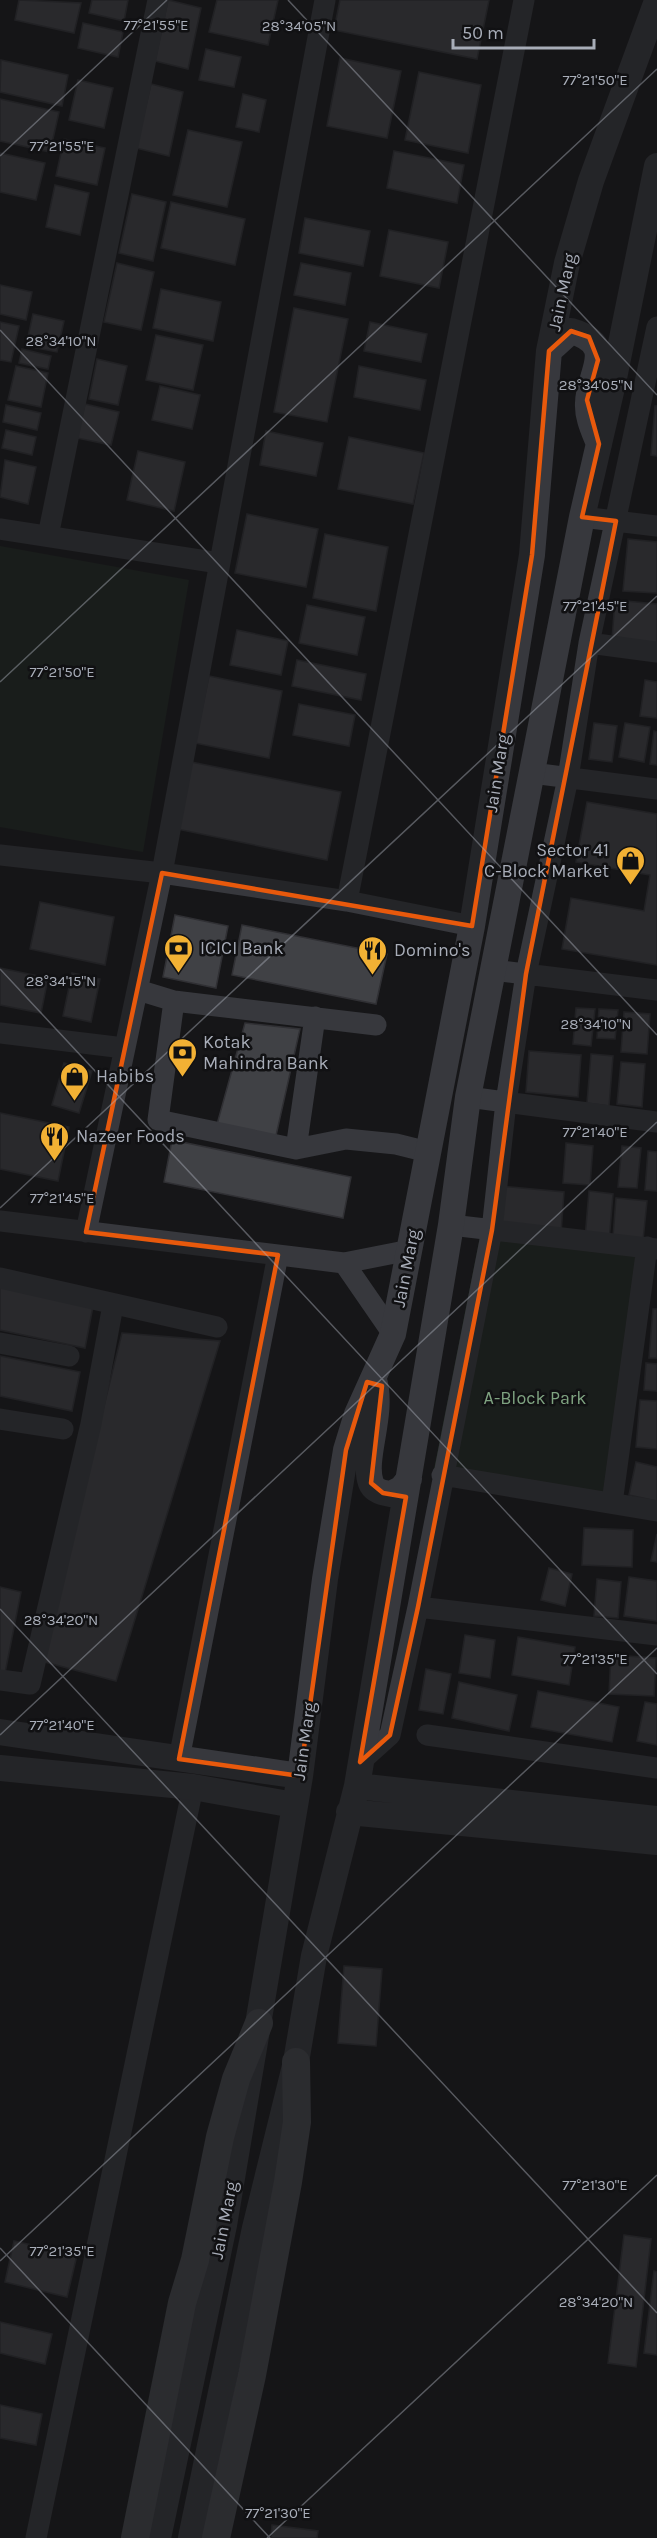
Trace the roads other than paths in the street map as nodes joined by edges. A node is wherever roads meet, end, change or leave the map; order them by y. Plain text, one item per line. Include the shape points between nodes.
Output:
1 (158, 0) edge
2 (326, 0) edge
3 (524, 0) edge
4 (657, 1) edge
5 (657, 166) edge
6 (657, 327) edge
7 (549, 351) junction
8 (651, 388) edge
9 (599, 444) junction
10 (582, 518) junction
11 (616, 521) junction
12 (657, 526) edge
13 (0, 529) edge
14 (48, 536) junction
15 (219, 563) junction
16 (589, 643) junction
17 (657, 652) edge
18 (532, 773) junction
19 (568, 778) junction
20 (657, 789) edge
21 (0, 855) edge
22 (162, 873) junction
23 (347, 901) junction
24 (472, 926) junction
25 (493, 970) junction
26 (525, 974) junction
27 (138, 990) junction
28 (657, 990) edge
29 (174, 1001) junction
30 (315, 1017) junction
31 (376, 1025) dead end
32 (0, 1033) edge
33 (124, 1048) junction
34 (468, 1097) junction
35 (506, 1102) junction
36 (657, 1122) edge
37 (296, 1149) junction
38 (428, 1152) junction
39 (0, 1221) edge
40 (451, 1225) junction
41 (492, 1230) junction
42 (86, 1232) junction
43 (652, 1248) edge
44 (410, 1250) junction
45 (278, 1255) junction
46 (344, 1263) junction
47 (0, 1278) edge
48 (113, 1305) junction
49 (217, 1327) dead end
50 (393, 1334) junction
51 (0, 1343) edge
52 (69, 1356) dead end
53 (374, 1380) junction
54 (0, 1419) edge
55 (63, 1429) dead end
56 (442, 1475) junction
57 (409, 1479) junction
58 (612, 1503) junction
59 (657, 1511) edge
60 (418, 1607) junction
61 (657, 1635) edge
62 (0, 1680) edge
63 (0, 1732) edge
64 (427, 1735) dead end
65 (179, 1759) junction
66 (0, 1768) edge
67 (657, 1768) edge
68 (358, 1774) junction
69 (300, 1776) junction
70 (193, 1787) junction
71 (294, 1805) junction
72 (349, 1812) junction
73 (657, 1819) edge
74 (657, 1842) edge
75 (259, 2022) junction
76 (296, 2062) junction
77 (36, 2538) edge
78 (135, 2538) edge
79 (158, 2538) edge
80 (191, 2538) edge
81 (216, 2538) edge

1 - 14 street
2 - 15 street
3 - 23 street
4 - 7 street, Jain Marg via 591,181 567,263
5 - 9 street, Jain Marg
6 - 8 street
7 - 9 street via 571,331 589,338 597,348 597,372 588,412
7 - 24 street, Jain Marg via 532,555
8 - 11 street
9 - 10 street, Jain Marg
10 - 11 street
10 - 18 street, Jain Marg
11 - 12 street
11 - 16 street
13 - 14 street
14 - 15 street
15 - 22 street
16 - 17 street
16 - 19 street
18 - 19 street
18 - 25 street, Jain Marg
19 - 20 street
19 - 26 street
21 - 22 street
22 - 23 street
22 - 27 street
23 - 24 street
24 - 38 street, Jain Marg
25 - 26 street
25 - 34 street, Jain Marg
26 - 28 street
26 - 35 street
27 - 29 street
27 - 33 street
29 - 30 street
29 - 37 street via 158,1120
30 - 31 street
30 - 37 street
32 - 33 street
33 - 42 street
34 - 35 street
34 - 40 street, Jain Marg
35 - 36 street
35 - 41 street
37 - 38 street via 346,1139
38 - 44 street, Jain Marg
39 - 42 street
40 - 41 street
40 - 57 street, Jain Marg
41 - 43 street
41 - 56 street
42 - 45 street
43 - 58 street
44 - 46 street
44 - 50 street, Jain Marg
45 - 46 street
45 - 65 street
46 - 50 street
47 - 48 street
48 - 49 street
48 - 62 street via 91,1424 30,1684
50 - 53 street, Jain Marg
51 - 52 street
53 - 57 street via 379,1406 370,1463 371,1483 377,1490 391,1494
53 - 69 street, Jain Marg via 357,1414 346,1450
54 - 55 street
56 - 58 street
56 - 60 street
57 - 68 street, Jain Marg
58 - 59 street
60 - 61 street
60 - 68 street via 390,1735
63 - 65 street
64 - 67 street
65 - 69 street
66 - 70 street
68 - 72 street, Jain Marg
68 - 73 street
69 - 71 street, Jain Marg
70 - 71 street
70 - 77 street
71 - 75 street, Jain Marg
72 - 74 street
72 - 76 street, Jain Marg via 314,1956
75 - 78 main road via 236,2079 220,2137
75 - 79 street, Jain Marg via 224,2225
76 - 80 street, Jain Marg via 255,2228
76 - 81 main road via 297,2122 288,2182

